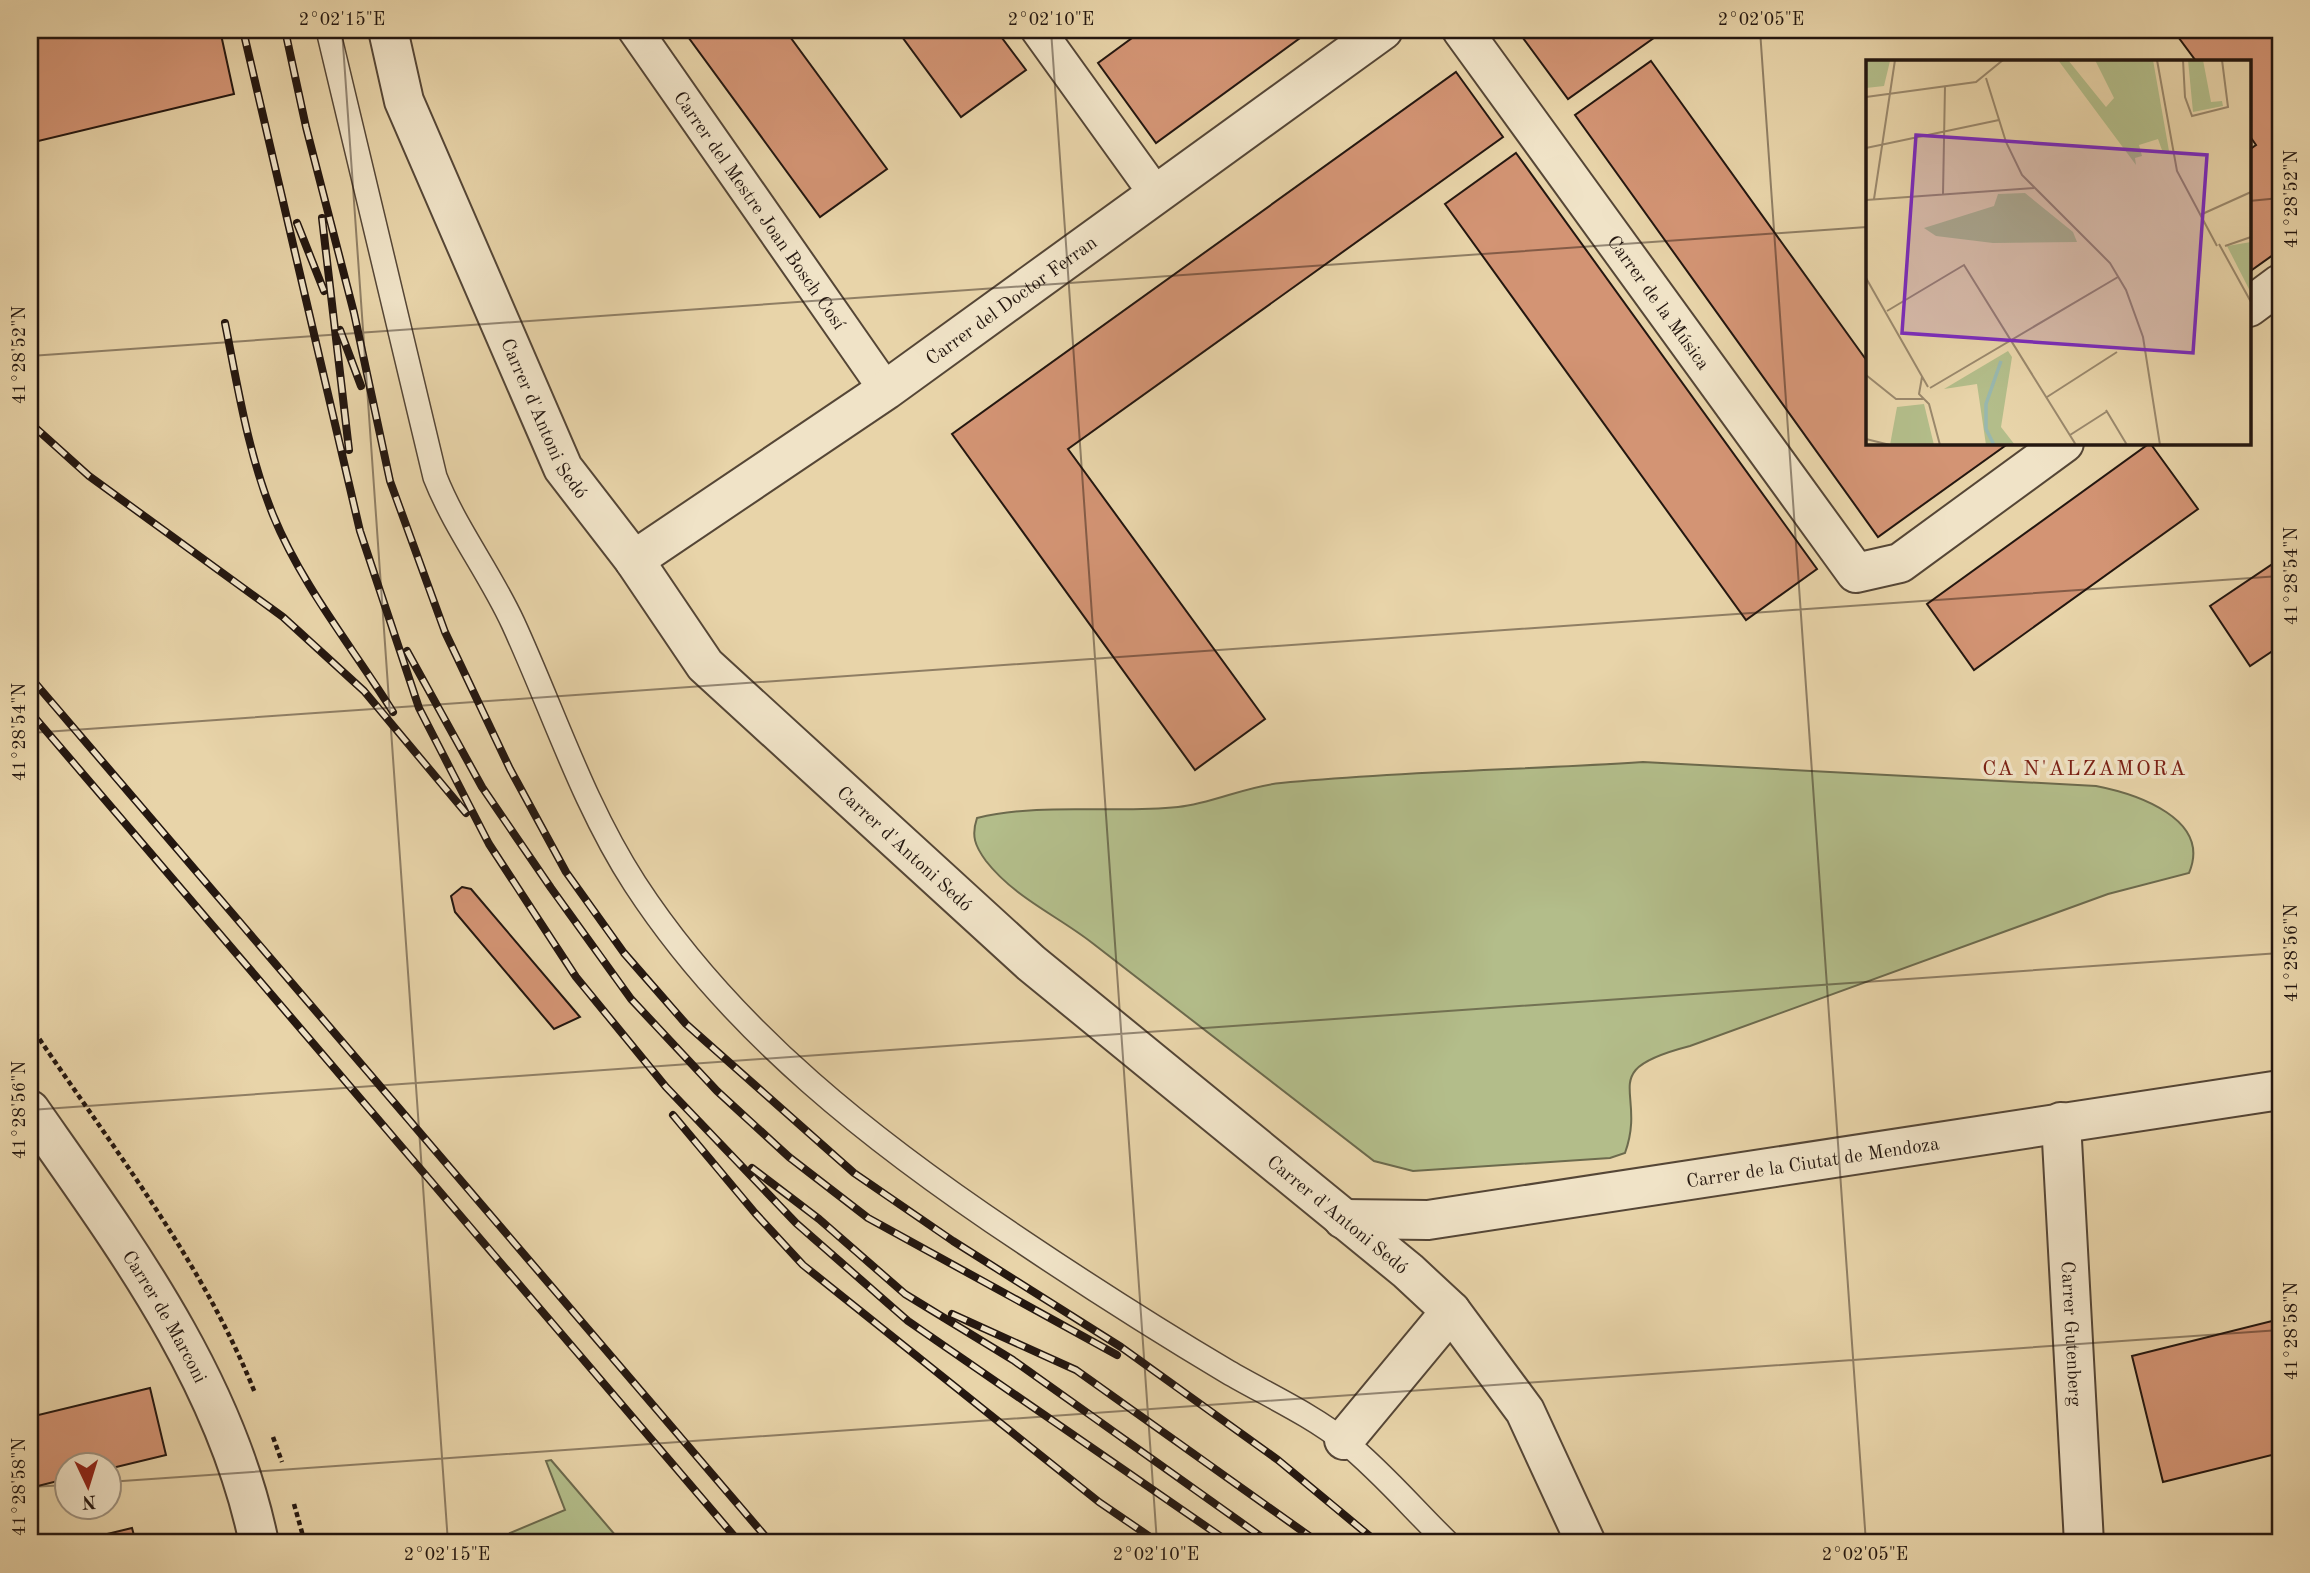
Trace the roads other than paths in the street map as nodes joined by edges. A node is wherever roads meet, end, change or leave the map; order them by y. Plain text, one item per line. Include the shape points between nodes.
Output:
1 (328, 30) edge
2 (388, 30) edge
3 (635, 30) edge
4 (1038, 30) edge
5 (1383, 30) edge
6 (1462, 30) edge
7 (1156, 194) junction
8 (2280, 284) edge
9 (2250, 306) edge
10 (886, 390) junction
11 (2063, 444) edge
12 (634, 560) junction
13 (2280, 1090) edge
14 (30, 1110) edge
15 (2061, 1122) junction
16 (1343, 1219) junction
17 (1451, 1311) junction
18 (1344, 1440) junction
19 (260, 1543) edge
20 (1448, 1543) edge
21 (1586, 1543) edge
22 (2084, 1543) edge

1 - 18 lane via 435,477 448,510 502,599 582,784 634,883 699,971 782,1059 904,1157 1022,1242
2 - 12 street, Carrer d'Antoni Sedó via 404,101 563,468
3 - 10 street, Carrer del Mestre Joan Bosch Cosí
4 - 7 street
5 - 7 street, Carrer del Doctor Ferran
6 - 11 street, Carrer de la Música via 1856,573 1900,563
7 - 10 street, Carrer del Doctor Ferran
8 - 9 street
10 - 12 street, Carrer del Doctor Ferran
12 - 16 street, Carrer d'Antoni Sedó via 705,665 1031,963
13 - 15 street, Carrer de la Ciutat de Mendoza
14 - 19 street, Carrer de Marconi via 179,1335 226,1436
15 - 16 street, Carrer de la Ciutat de Mendoza via 1428,1220
15 - 22 street, Carrer Gutenberg
16 - 17 street, Carrer d'Antoni Sedó
17 - 18 street
17 - 21 street, Carrer d'Antoni Sedó via 1525,1412
18 - 20 lane

